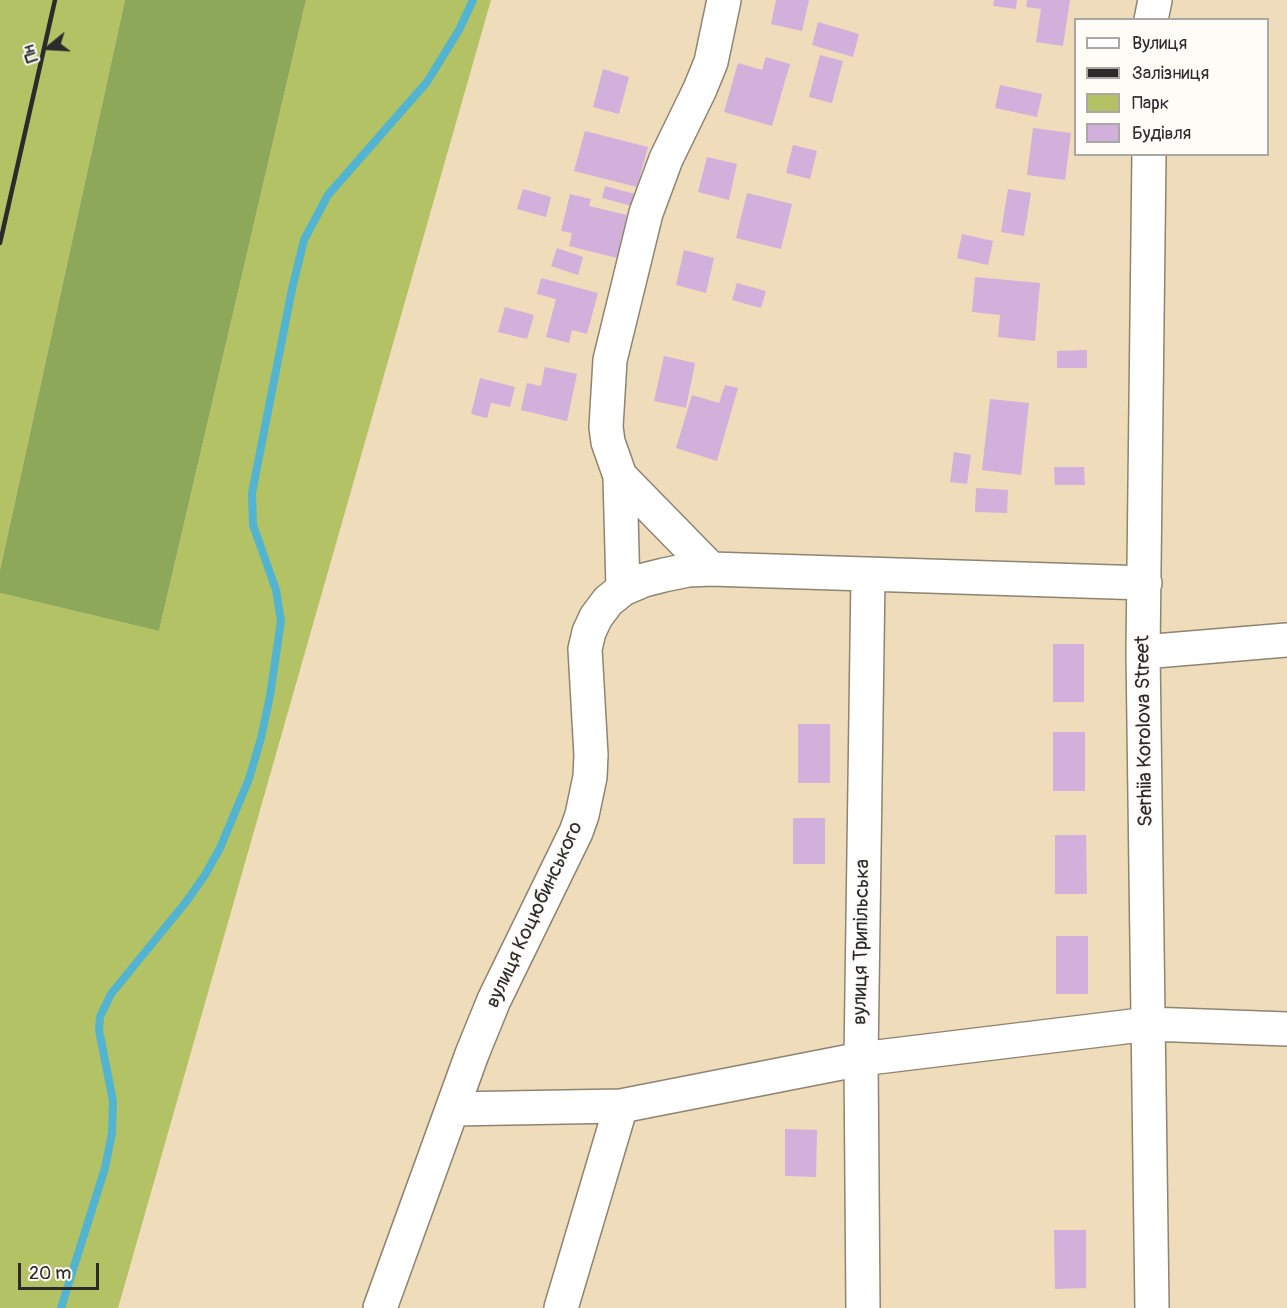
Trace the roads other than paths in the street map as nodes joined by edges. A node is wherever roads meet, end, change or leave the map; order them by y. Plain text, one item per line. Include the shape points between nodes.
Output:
1 (724, 0) edge
2 (1155, 0) edge
3 (1151, 18) edge
4 (1149, 156) edge
5 (620, 476) junction
6 (711, 569) junction
7 (868, 576) junction
8 (1145, 583) junction
9 (623, 590) junction
10 (1287, 640) edge
11 (1143, 652) junction
12 (1149, 1024) junction
13 (1287, 1029) edge
14 (861, 1059) junction
15 (621, 1107) junction
16 (452, 1109) junction
17 (380, 1308) edge
18 (561, 1308) edge
19 (863, 1308) edge
20 (1152, 1308) edge

1 - 5 street via 711,62 646,213 610,360 606,427
2 - 3 street
4 - 8 street, Serhiia Korolova Street
5 - 6 street
5 - 9 street
6 - 7 street, вулиця Коцюбинського
6 - 9 street, вулиця Коцюбинського via 664,574
7 - 8 street, вулиця Коцюбинського
7 - 14 street, вулиця Трипільська
8 - 11 street, Serhiia Korolova Street
9 - 16 street, вулиця Коцюбинського via 596,617 585,649 591,755 582,814 494,999
10 - 11 street
11 - 12 street, Serhiia Korolova Street
12 - 13 street
12 - 14 street
12 - 20 street, Serhiia Korolova Street
14 - 15 street
14 - 19 street, вулиця Трипільська
15 - 16 street
15 - 18 street
16 - 17 street, вулиця Коцюбинського

